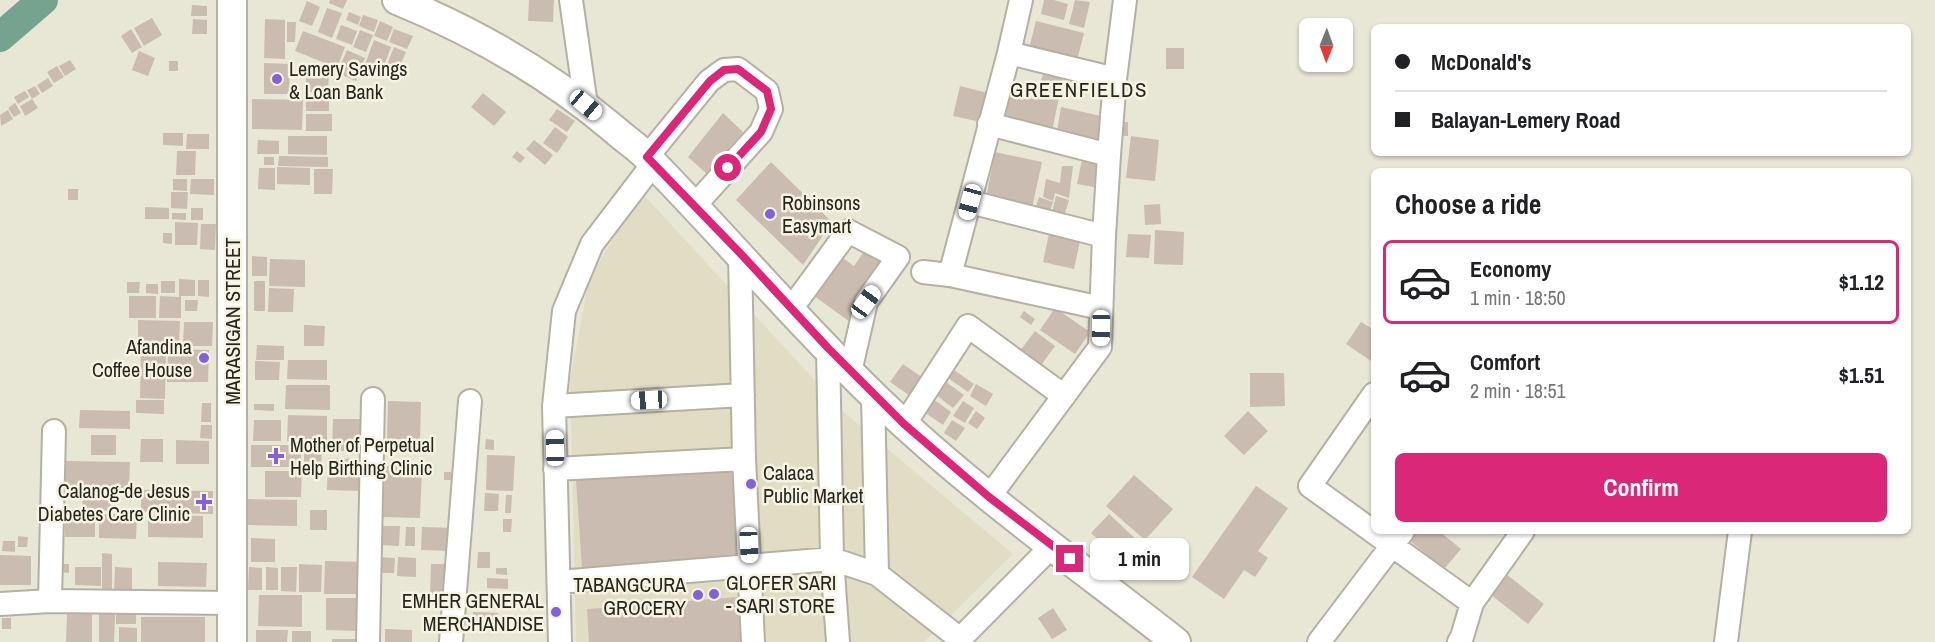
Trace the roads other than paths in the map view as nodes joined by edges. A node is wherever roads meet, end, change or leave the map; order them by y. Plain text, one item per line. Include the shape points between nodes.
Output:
1 (232, 0) edge
2 (397, 0) edge
3 (571, 0) edge
4 (1021, 0) edge
5 (1122, 1) edge
6 (1009, 53) junction
7 (1115, 79) junction
8 (586, 105) junction
9 (989, 124) junction
10 (1109, 155) junction
11 (650, 161) junction
12 (970, 202) junction
13 (694, 205) junction
14 (1104, 236) junction
15 (740, 253) junction
16 (922, 272) dead end
17 (950, 275) junction
18 (1101, 308) junction
19 (791, 309) junction
20 (828, 348) junction
21 (850, 372) junction
22 (873, 394) junction
23 (743, 395) junction
24 (1064, 396) junction
25 (1371, 398) edge
26 (373, 399) dead end
27 (470, 401) dead end
28 (554, 406) junction
29 (904, 424) junction
30 (54, 430) dead end
31 (744, 459) junction
32 (555, 469) junction
33 (989, 497) junction
34 (1371, 522) edge
35 (1521, 534) edge
36 (1740, 534) edge
37 (1398, 538) edge
38 (1053, 545) junction
39 (832, 560) junction
40 (750, 567) junction
41 (877, 574) junction
42 (559, 582) junction
43 (50, 601) junction
44 (232, 603) junction
45 (1472, 603) junction
46 (0, 604) edge
47 (958, 640) edge
48 (232, 642) edge
49 (368, 642) edge
50 (451, 642) edge
51 (560, 642) edge
52 (753, 642) edge
53 (837, 642) edge
54 (1176, 642) edge
55 (1319, 642) edge
56 (1459, 642) edge
57 (1726, 642) edge

1 - 44 main road, MARASIGAN STREET
2 - 8 main road via 445,20 514,58
3 - 8 street
4 - 6 street
5 - 7 street
6 - 7 street
6 - 9 street
7 - 10 street
8 - 11 main road
9 - 10 street
9 - 12 street
10 - 14 street
11 - 13 main road
11 - 13 street via 710,81 724,70 738,69 767,91 771,109 761,132
11 - 28 street via 592,244 564,311
12 - 14 street
12 - 17 street
13 - 15 main road
14 - 18 street
15 - 19 main road
15 - 23 street
16 - 17 street
17 - 18 street
18 - 24 street via 1100,347
19 - 20 main road
19 - 21 street via 848,231 898,257 866,302
20 - 21 main road
20 - 39 street
21 - 22 main road
22 - 29 main road
22 - 41 street
23 - 28 street
23 - 31 street
24 - 29 street via 968,326
24 - 33 street
25 - 34 street via 1310,486
26 - 49 street
27 - 50 street
28 - 32 street
29 - 33 main road
30 - 43 street
31 - 32 street
31 - 40 street
32 - 42 street
33 - 38 main road
35 - 45 street
36 - 57 street
37 - 45 street
37 - 55 street
38 - 47 street
38 - 54 main road
39 - 40 street
39 - 41 street
39 - 53 street
40 - 42 street
40 - 52 street
41 - 47 street
42 - 51 street
43 - 44 street
43 - 46 street
44 - 48 main road, MARASIGAN STREET
45 - 56 street

